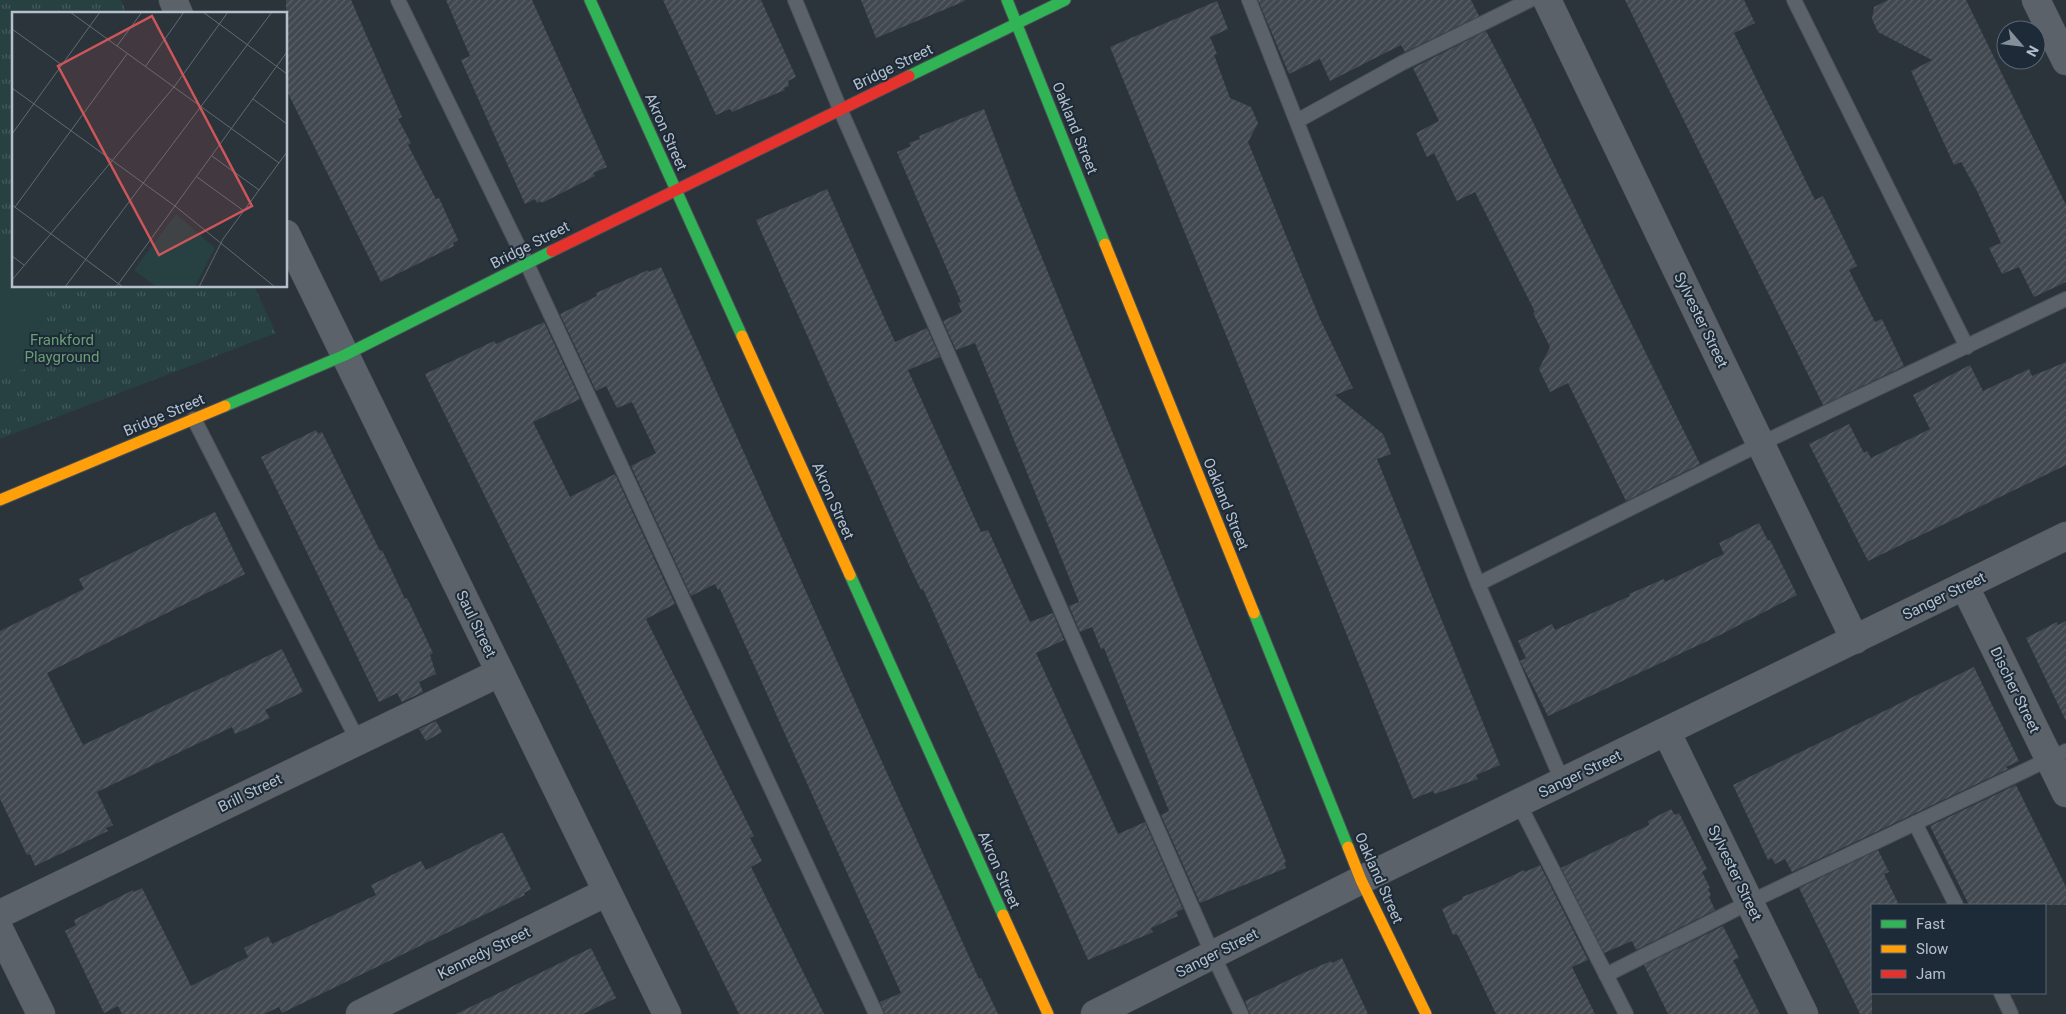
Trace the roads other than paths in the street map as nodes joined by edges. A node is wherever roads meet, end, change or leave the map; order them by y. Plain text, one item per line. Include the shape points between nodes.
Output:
1 (173, 0) edge
2 (398, 0) edge
3 (590, 0) edge
4 (795, 0) edge
5 (1007, 0) edge
6 (1065, 0) edge
7 (1250, 0) edge
8 (1530, 0) edge
9 (1547, 0) edge
10 (1794, 0) edge
11 (2036, 0) edge
12 (178, 12) edge
13 (1017, 23) junction
14 (2058, 27) edge
15 (2066, 61) edge
16 (840, 109) junction
17 (1297, 121) junction
18 (676, 189) junction
19 (288, 238) edge
20 (527, 264) junction
21 (2066, 299) edge
22 (1967, 346) junction
23 (345, 355) junction
24 (194, 419) junction
25 (1760, 444) junction
26 (0, 500) edge
27 (2066, 536) edge
28 (1478, 584) junction
29 (1965, 587) junction
30 (1855, 640) junction
31 (499, 672) junction
32 (1666, 733) junction
33 (358, 741) junction
34 (2058, 755) edge
35 (1562, 783) junction
36 (2066, 793) edge
37 (1519, 804) junction
38 (1915, 824) junction
39 (1361, 880) junction
40 (607, 892) junction
41 (1750, 902) junction
42 (1955, 904) edge
43 (0, 914) edge
44 (0, 931) edge
45 (1212, 955) junction
46 (1606, 975) junction
47 (2001, 994) edge
48 (41, 1014) edge
49 (360, 1014) edge
50 (667, 1014) edge
51 (876, 1014) edge
52 (1048, 1014) edge
53 (1096, 1014) edge
54 (1241, 1014) edge
55 (1426, 1014) edge
56 (1626, 1014) edge
57 (1804, 1014) edge
58 (2011, 1014) edge

1 - 12 street
2 - 20 lane
3 - 18 street, Akron Street
4 - 16 lane
5 - 13 street, Oakland Street
6 - 13 street, Bridge Street
7 - 17 lane
8 - 17 lane via 1402,63
9 - 25 street, Sylvester Street
10 - 22 lane
11 - 14 street
13 - 16 street, Bridge Street
13 - 39 street, Oakland Street
14 - 15 street
16 - 18 street, Bridge Street
16 - 45 lane
17 - 28 lane
18 - 20 street, Bridge Street
18 - 52 street, Akron Street
19 - 23 street, Saul Street
20 - 23 street, Bridge Street
20 - 51 lane
21 - 22 lane
22 - 25 lane
23 - 24 street, Bridge Street
23 - 31 street, Saul Street
24 - 26 street, Bridge Street
24 - 33 lane
25 - 28 lane
25 - 30 street, Sylvester Street
27 - 29 street, Sanger Street
28 - 35 lane
29 - 30 street, Sanger Street
29 - 34 street, Discher Street
30 - 32 street, Sanger Street
31 - 33 street, Brill Street
31 - 40 street, Saul Street
32 - 35 street, Sanger Street
32 - 41 street, Sylvester Street
33 - 43 street, Brill Street
34 - 36 street, Discher Street
34 - 38 lane
35 - 37 street, Sanger Street
37 - 39 street, Sanger Street
37 - 46 lane
38 - 41 lane
38 - 42 lane
39 - 45 street, Sanger Street
39 - 55 street, Oakland Street
40 - 49 street, Kennedy Street
40 - 50 street, Saul Street
41 - 46 lane
41 - 57 street, Sylvester Street
44 - 48 street
45 - 53 street, Sanger Street
45 - 54 lane
46 - 56 lane
47 - 58 lane

